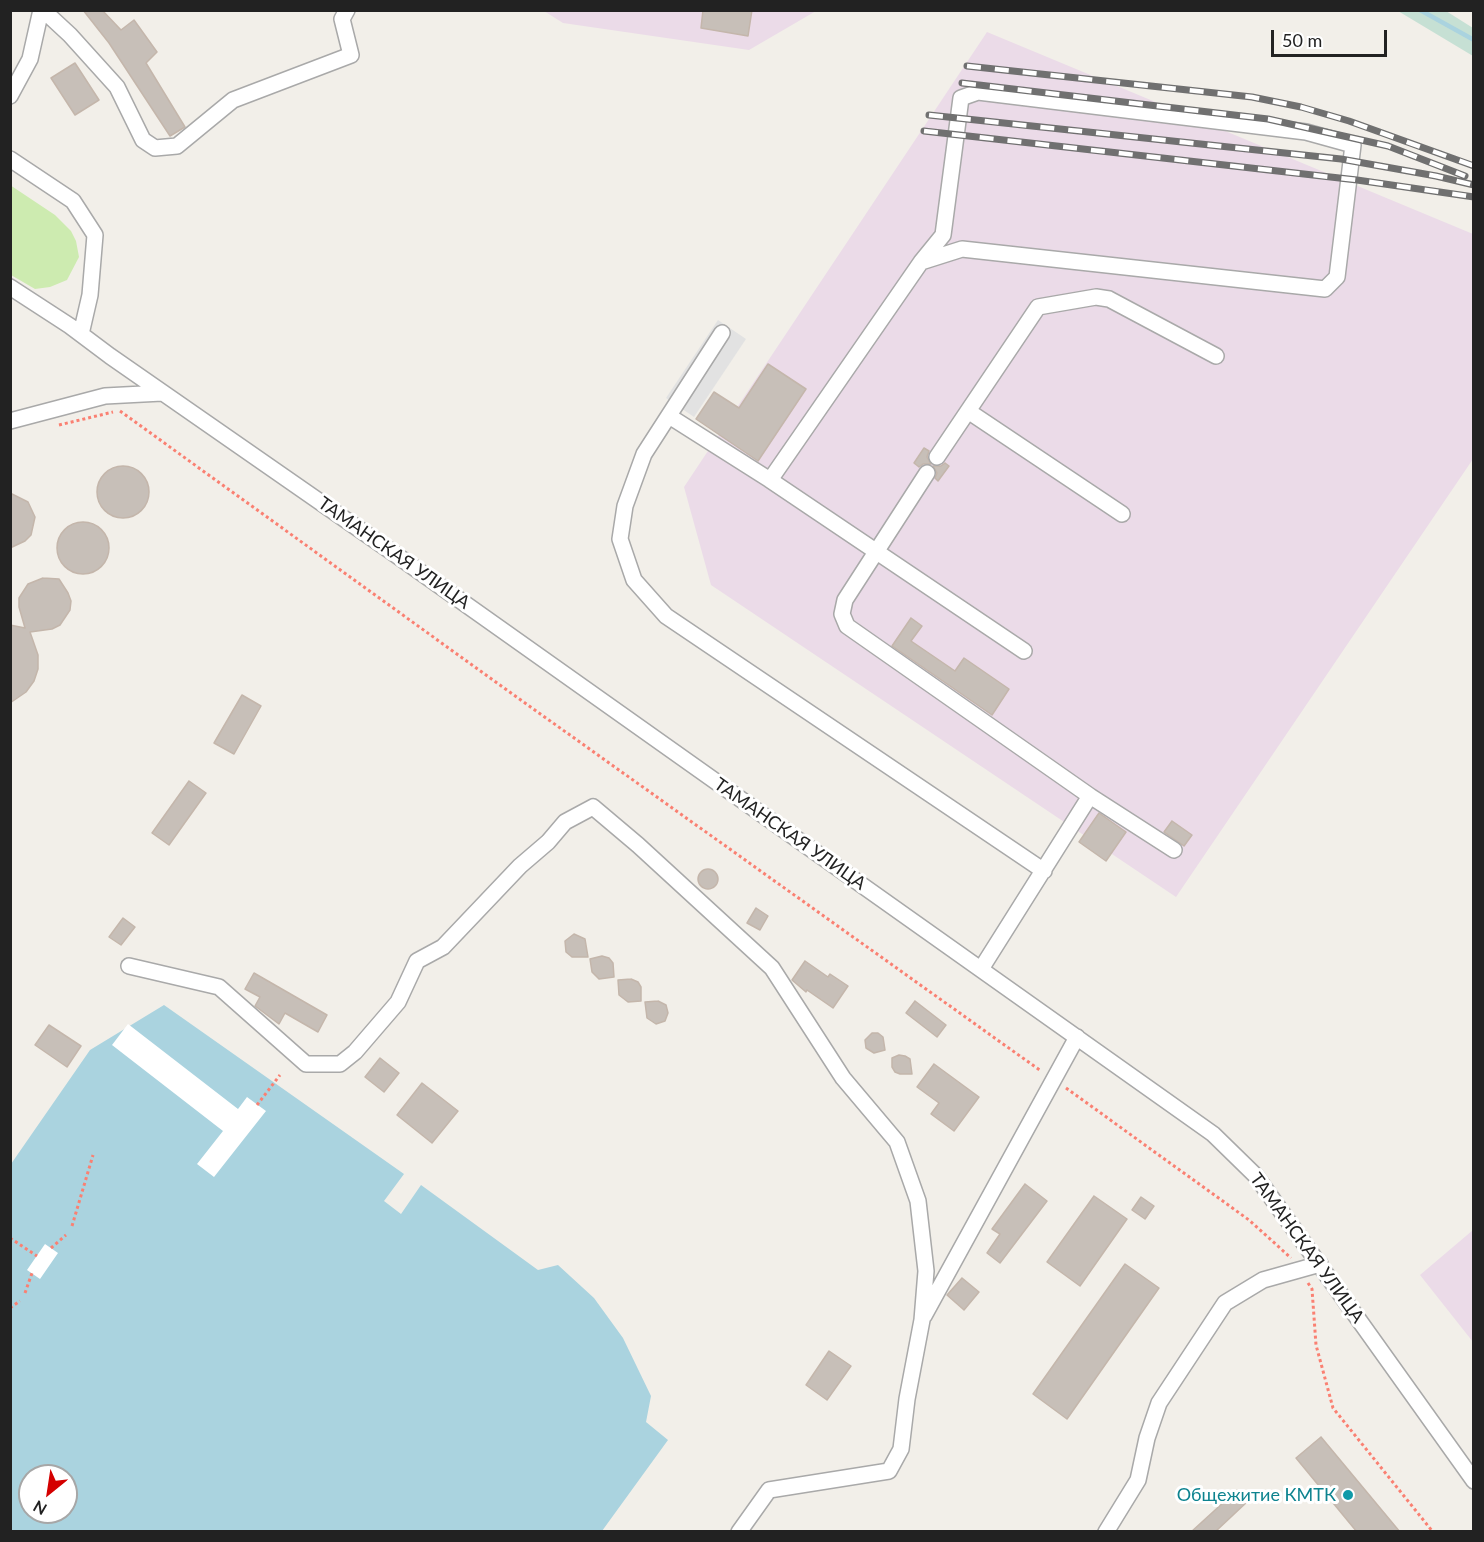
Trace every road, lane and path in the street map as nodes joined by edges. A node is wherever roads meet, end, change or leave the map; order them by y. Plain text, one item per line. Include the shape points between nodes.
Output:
1 (42, 10) edge
2 (347, 10) edge
3 (10, 96) edge
4 (10, 159) edge
5 (921, 262) junction
6 (10, 287) edge
7 (722, 333) dead end
8 (81, 334) junction
9 (1216, 356) dead end
10 (162, 393) junction
11 (968, 411) junction
12 (669, 416) junction
13 (10, 421) edge
14 (54, 427) dead end
15 (937, 457) dead end
16 (927, 472) dead end
17 (770, 480) junction
18 (1122, 514) dead end
19 (874, 552) junction
20 (1024, 651) dead end
21 (1090, 796) junction
22 (1174, 850) dead end
23 (1044, 871) junction
24 (129, 966) dead end
25 (981, 969) junction
26 (1077, 1037) junction
27 (280, 1075) dead end
28 (1054, 1079) junction
29 (257, 1105) dead end
30 (93, 1155) dead end
31 (72, 1226) dead end
32 (66, 1234) dead end
33 (10, 1238) edge
34 (51, 1248) dead end
35 (37, 1256) dead end
36 (1320, 1264) junction
37 (1299, 1270) junction
38 (32, 1274) dead end
39 (25, 1293) dead end
40 (20, 1300) dead end
41 (10, 1308) edge
42 (922, 1320) junction
43 (1473, 1481) edge
44 (739, 1532) edge
45 (1106, 1532) edge
46 (1433, 1532) edge

1 - 2 street via 117,87 143,140 155,148 177,146 233,100 351,55 342,19
1 - 3 street via 30,59
4 - 8 street via 73,201 95,235 90,295
5 - 5 street via 944,235 961,98 978,92 1306,132 1353,145 1337,277 1325,289 962,249
5 - 17 street
6 - 8 street, ТАМАНСКАЯ УЛИЦА
7 - 12 street
8 - 10 street, ТАМАНСКАЯ УЛИЦА
9 - 11 street via 1109,299 1096,297 1038,308
10 - 13 street via 105,396
10 - 25 street, ТАМАНСКАЯ УЛИЦА
11 - 15 street
11 - 18 street
12 - 17 street
12 - 23 street via 645,454 625,507 621,539 634,580 666,616
14 - 28 path via 118,410
16 - 19 street
17 - 19 street
19 - 20 street
19 - 21 street via 845,600 842,614 848,626
21 - 22 street
21 - 23 street
23 - 25 street
24 - 42 street via 219,987 306,1064 340,1064 398,1002 417,961 443,947 565,822 593,807 772,968 843,1078 897,1142 918,1201 926,1271
25 - 26 street, ТАМАНСКАЯ УЛИЦА
26 - 28 street
26 - 36 street, ТАМАНСКАЯ УЛИЦА via 1213,1134 1256,1176
27 - 29 path
28 - 37 path via 1249,1220
28 - 42 street
30 - 31 path
32 - 34 path
33 - 35 path
36 - 37 street
36 - 43 street, ТАМАНСКАЯ УЛИЦА
37 - 45 street via 1263,1280 1225,1303 1159,1403 1138,1480
37 - 46 path via 1312,1289 1316,1345 1333,1408
38 - 39 path
40 - 41 path
42 - 44 street via 901,1449 889,1471 769,1490

